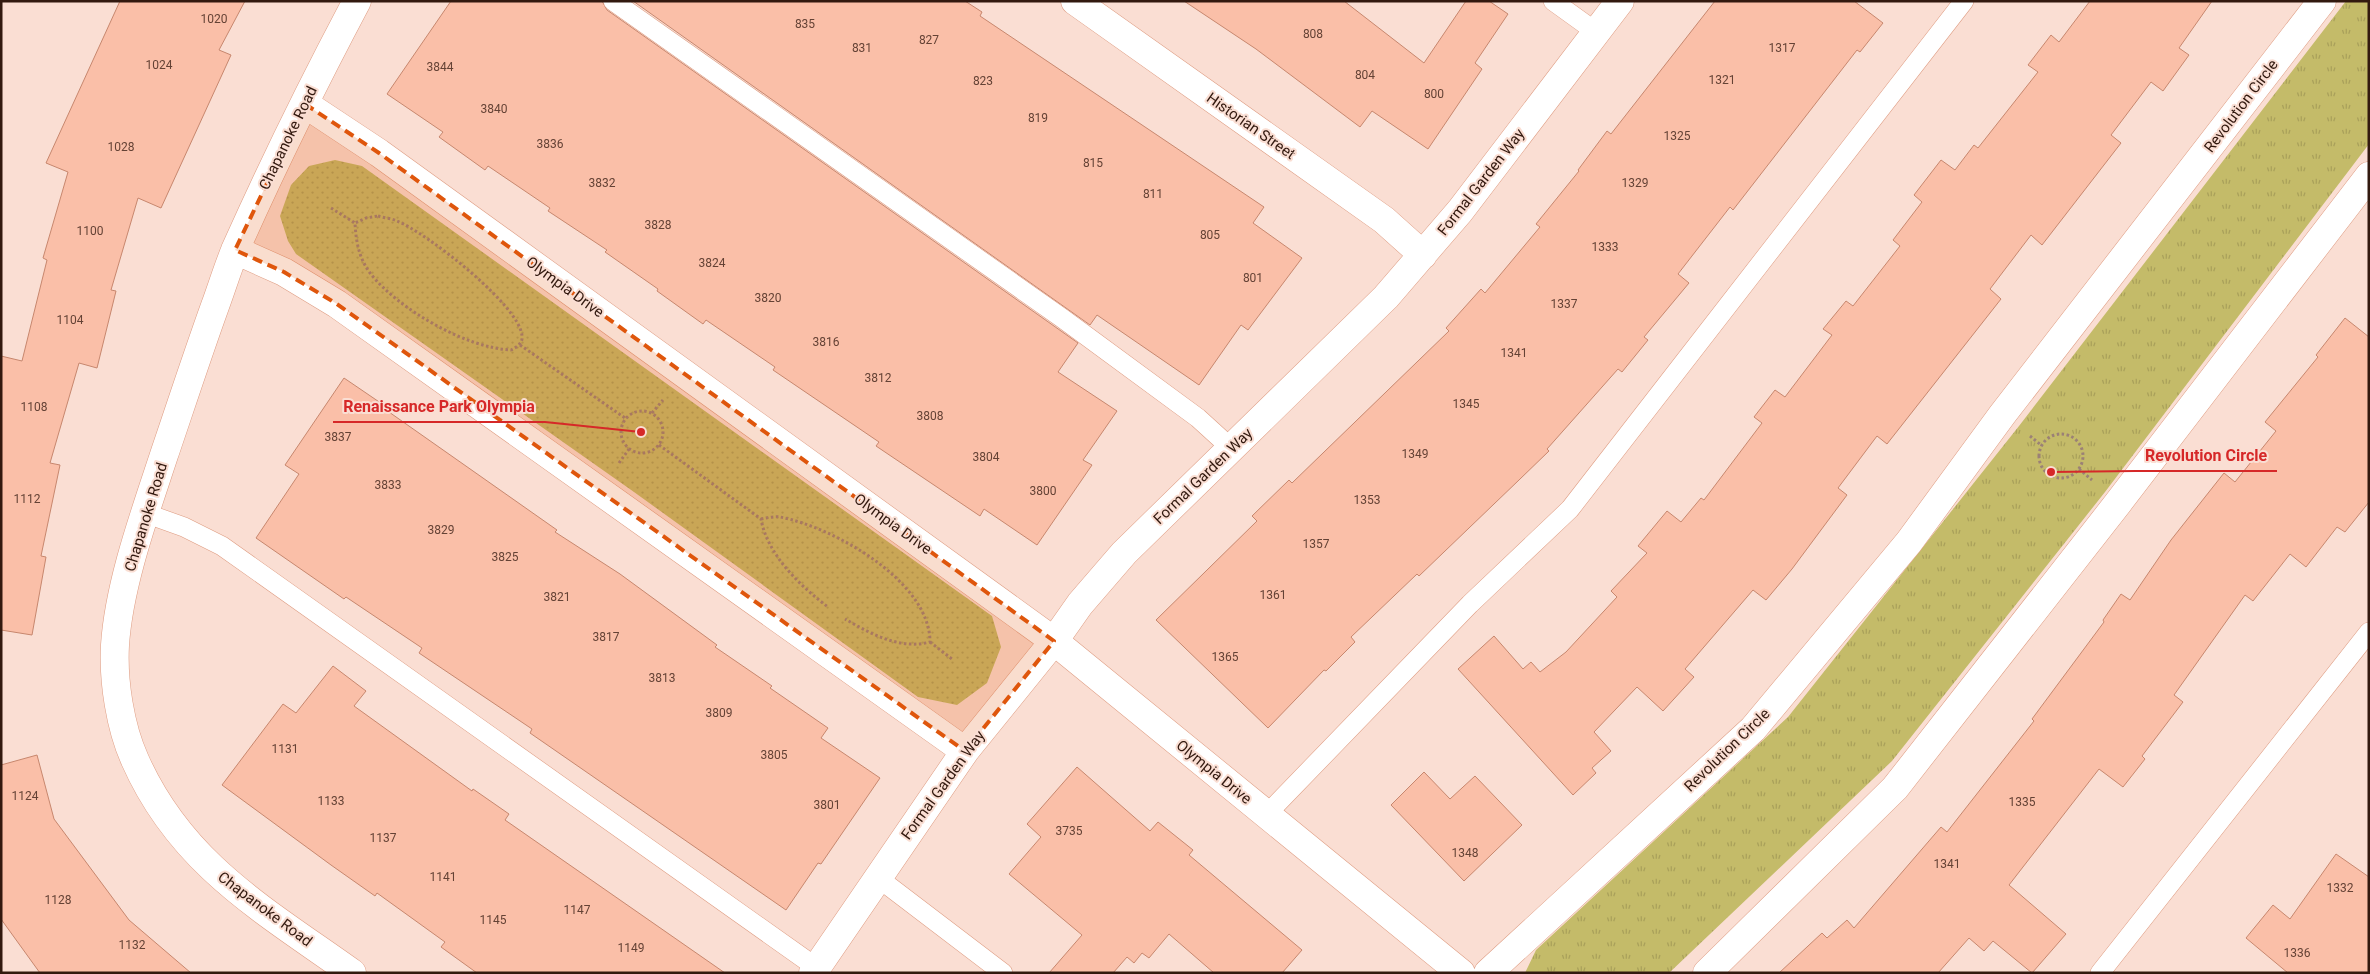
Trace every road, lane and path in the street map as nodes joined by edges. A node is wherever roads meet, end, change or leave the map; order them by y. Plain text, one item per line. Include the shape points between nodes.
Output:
1 (357, 1) edge
2 (613, 1) edge
3 (1075, 1) edge
4 (1553, 1) edge
5 (1620, 1) edge
6 (1964, 1) edge
7 (2322, 1) edge
8 (1596, 32) junction
9 (305, 104) junction
10 (2369, 176) edge
11 (331, 208) dead end
12 (355, 223) junction
13 (235, 250) junction
14 (1423, 255) junction
15 (520, 345) junction
16 (625, 418) junction
17 (659, 445) junction
18 (1232, 449) junction
19 (2084, 455) joint
20 (145, 513) junction
21 (761, 519) junction
22 (832, 610) dead end
23 (839, 615) dead end
24 (2369, 632) edge
25 (1054, 641) junction
26 (930, 642) junction
27 (952, 659) dead end
28 (965, 751) junction
29 (1266, 815) junction
30 (877, 877) junction
31 (815, 971) edge
32 (352, 973) edge
33 (1003, 973) edge
34 (1461, 973) edge
35 (1488, 973) edge
36 (1707, 973) edge
37 (2100, 973) edge

1 - 9 street, Chapanoke Road
2 - 18 lane via 1070,324 1198,418
3 - 14 street, Historian Street via 1384,220
4 - 8 lane
5 - 8 street, Formal Garden Way
6 - 29 lane via 1570,509 1470,604
7 - 35 street, Revolution Circle via 2002,415 1909,542 1753,729
8 - 14 street, Formal Garden Way
9 - 13 street, Chapanoke Road
9 - 25 street, Olympia Drive via 379,153
10 - 36 street via 1895,788
11 - 12 path
12 - 15 path via 378,216 397,220 439,247 475,275 504,304 519,328 522,336
12 - 15 path via 356,244 370,273 399,301 476,345 512,350
13 - 20 street, Chapanoke Road
13 - 28 street via 284,272 337,304
14 - 18 street, Formal Garden Way via 1386,297
15 - 16 path
16 - 17 path via 638,411 652,413 664,431
16 - 17 path via 620,431 629,449 641,454
17 - 21 path
18 - 25 street, Formal Garden Way via 1124,553 1080,604
19 - 19 path via 2079,442 2060,433 2041,445 2038,460 2046,473 2060,479 2079,469
20 - 31 lane via 222,546
20 - 32 street, Chapanoke Road via 115,645 116,682 134,758 164,815 224,881
21 - 22 path via 770,546 800,582
21 - 26 path via 778,516 821,530 867,554 906,587 930,630
23 - 26 path via 896,643 919,645
24 - 37 lane
25 - 28 street, Formal Garden Way
25 - 29 street, Olympia Drive
26 - 27 path
28 - 30 street, Formal Garden Way
29 - 34 street, Olympia Drive
30 - 31 street, Formal Garden Way
30 - 33 lane

